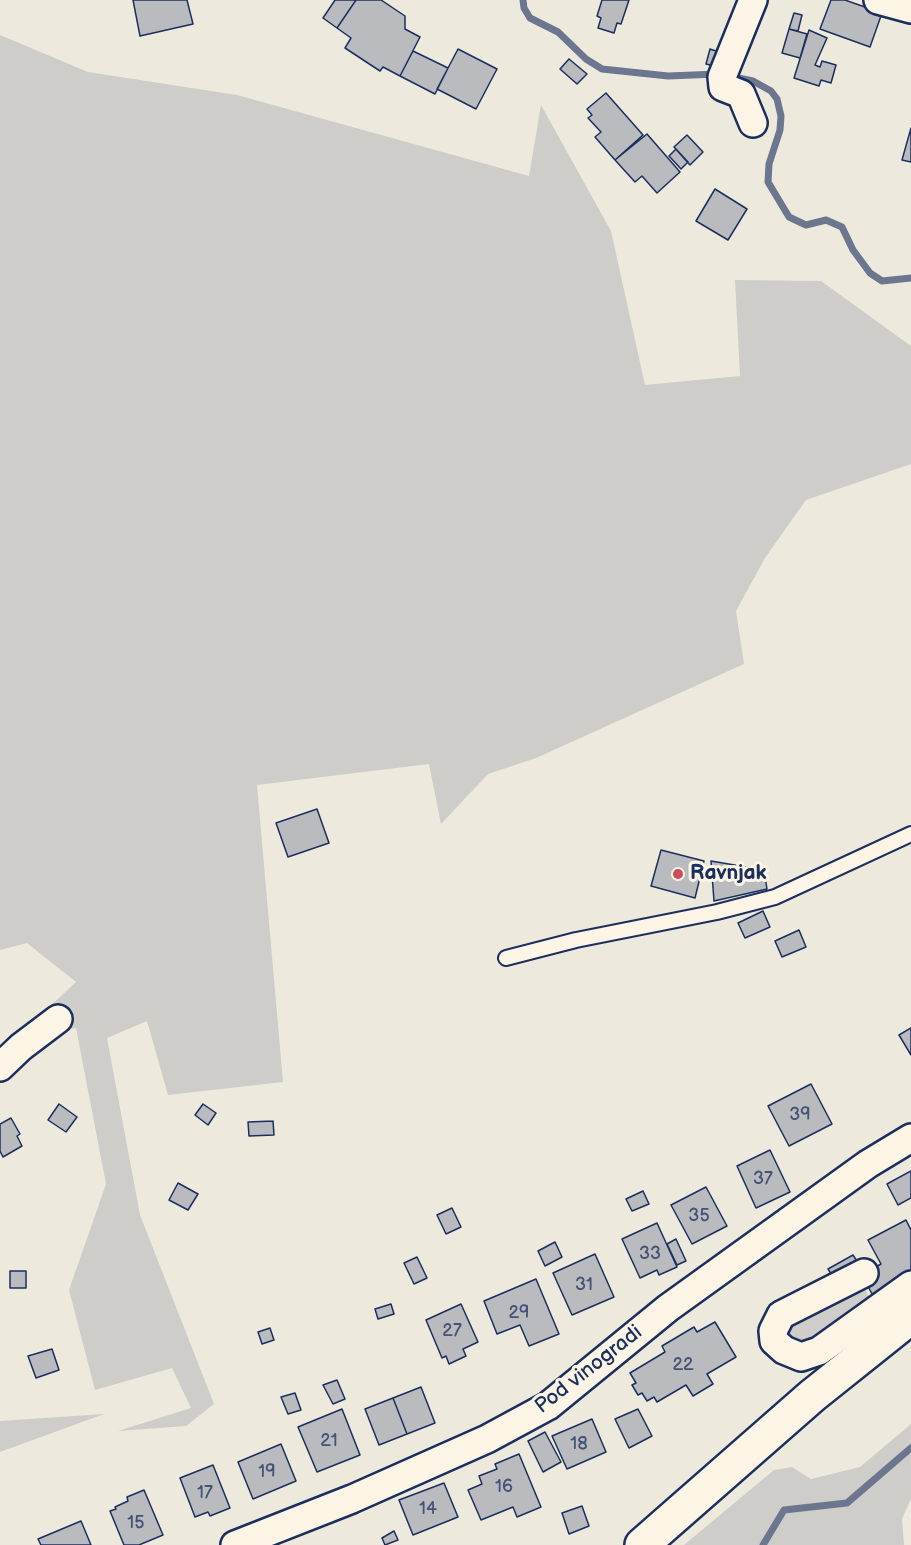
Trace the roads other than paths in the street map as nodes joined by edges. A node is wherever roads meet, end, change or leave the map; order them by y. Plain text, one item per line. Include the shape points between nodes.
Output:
1 (753, 0) edge
2 (878, 0) edge
3 (911, 9) edge
4 (753, 123) dead end
5 (911, 834) edge
6 (506, 958) dead end
7 (58, 1019) dead end
8 (0, 1067) edge
9 (911, 1138) edge
10 (864, 1273) dead end
11 (911, 1285) edge
12 (911, 1317) edge
13 (235, 1545) edge
14 (642, 1545) edge

1 - 4 street via 725,71 723,87 741,94
2 - 3 street
5 - 6 lane via 775,897
7 - 8 street
9 - 13 street, Pod vinogradi via 868,1164 668,1308 548,1406 487,1439 352,1499
10 - 11 street via 781,1316 773,1331 774,1341 801,1357 819,1351
12 - 14 main road via 812,1396

